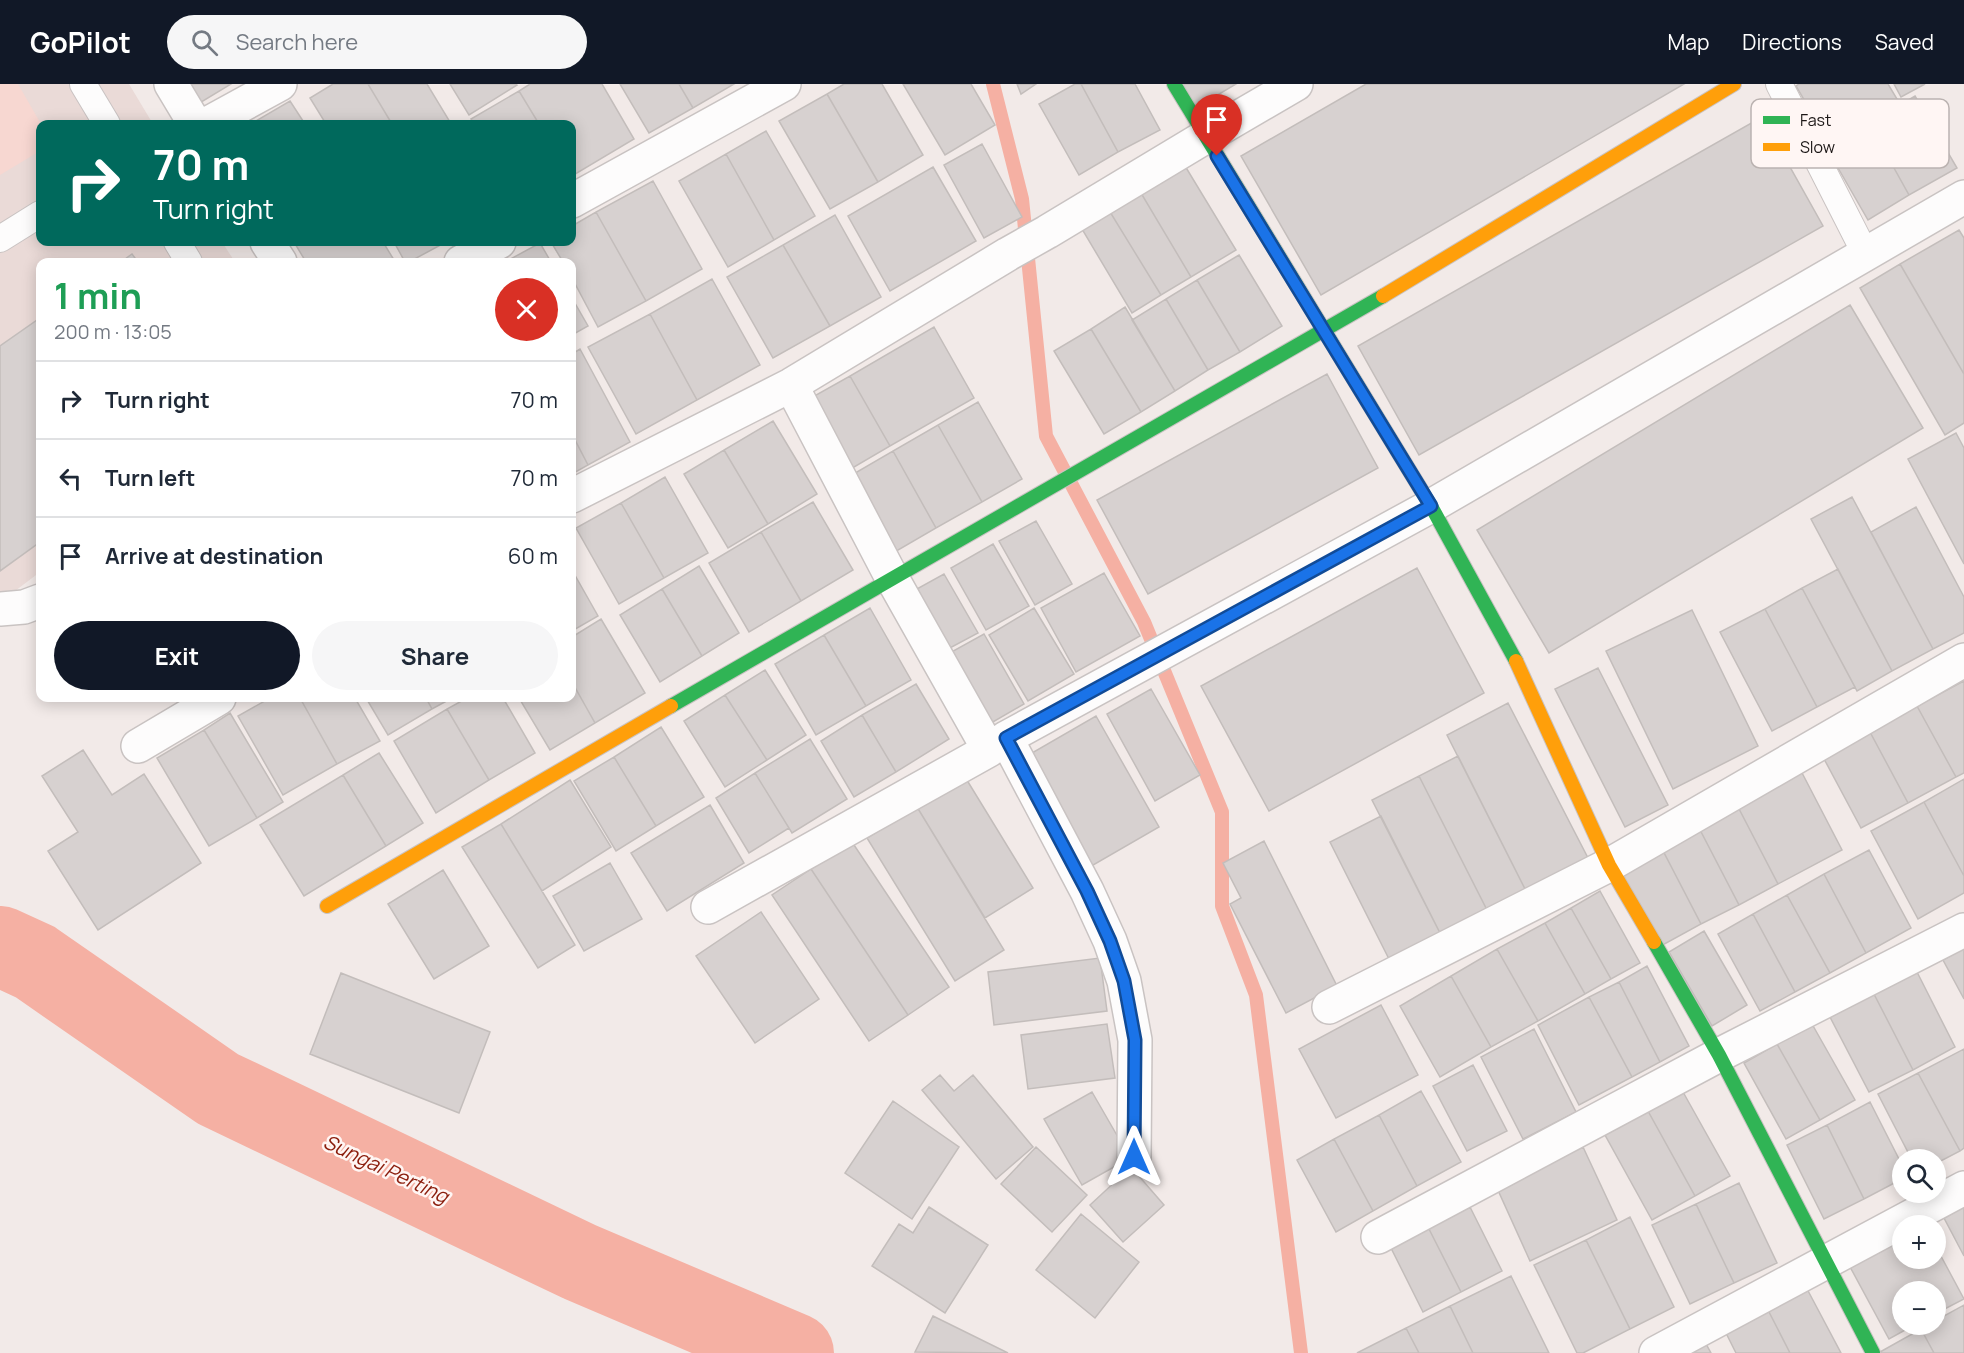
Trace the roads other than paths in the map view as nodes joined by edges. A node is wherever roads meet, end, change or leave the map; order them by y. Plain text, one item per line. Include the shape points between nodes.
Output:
1 (83, 84) edge
2 (171, 84) edge
3 (280, 84) edge
4 (784, 84) edge
5 (1174, 84) edge
6 (1296, 84) edge
7 (1734, 84) edge
8 (1779, 84) edge
9 (1787, 99) edge
10 (105, 120) edge
11 (193, 120) edge
12 (214, 120) edge
13 (1205, 136) junction
14 (1821, 168) edge
15 (1964, 196) edge
16 (576, 199) edge
17 (36, 216) edge
18 (0, 239) edge
19 (491, 246) edge
20 (1864, 253) junction
21 (469, 258) edge
22 (1325, 331) junction
23 (791, 385) junction
24 (576, 494) edge
25 (1431, 506) junction
26 (892, 578) junction
27 (36, 602) edge
28 (0, 609) edge
29 (1964, 660) edge
30 (212, 702) edge
31 (998, 744) junction
32 (138, 746) dead end
33 (1609, 865) junction
34 (327, 906) dead end
35 (708, 907) dead end
36 (1964, 930) edge
37 (1329, 1007) dead end
38 (1719, 1055) junction
39 (1134, 1157) dead end
40 (1964, 1188) edge
41 (1378, 1237) dead end
42 (1825, 1263) junction
43 (1656, 1353) edge
44 (1873, 1353) edge

1 - 10 lane
2 - 11 street
3 - 12 street
4 - 16 street
5 - 13 street
6 - 13 street
7 - 22 street
8 - 9 lane
13 - 22 street
13 - 23 street
14 - 20 lane
15 - 20 street
17 - 18 lane
19 - 21 street
20 - 25 street
22 - 25 street
22 - 26 street
23 - 24 street
23 - 26 street
25 - 31 street
25 - 33 street via 1524,675
26 - 31 street
26 - 34 street
27 - 28 street
29 - 33 street
30 - 32 street
31 - 35 street
31 - 39 street via 1087,891 1124,981 1135,1040
33 - 37 street
33 - 38 street
36 - 38 street
38 - 41 street
38 - 42 street
40 - 42 street
42 - 43 street
42 - 44 street

